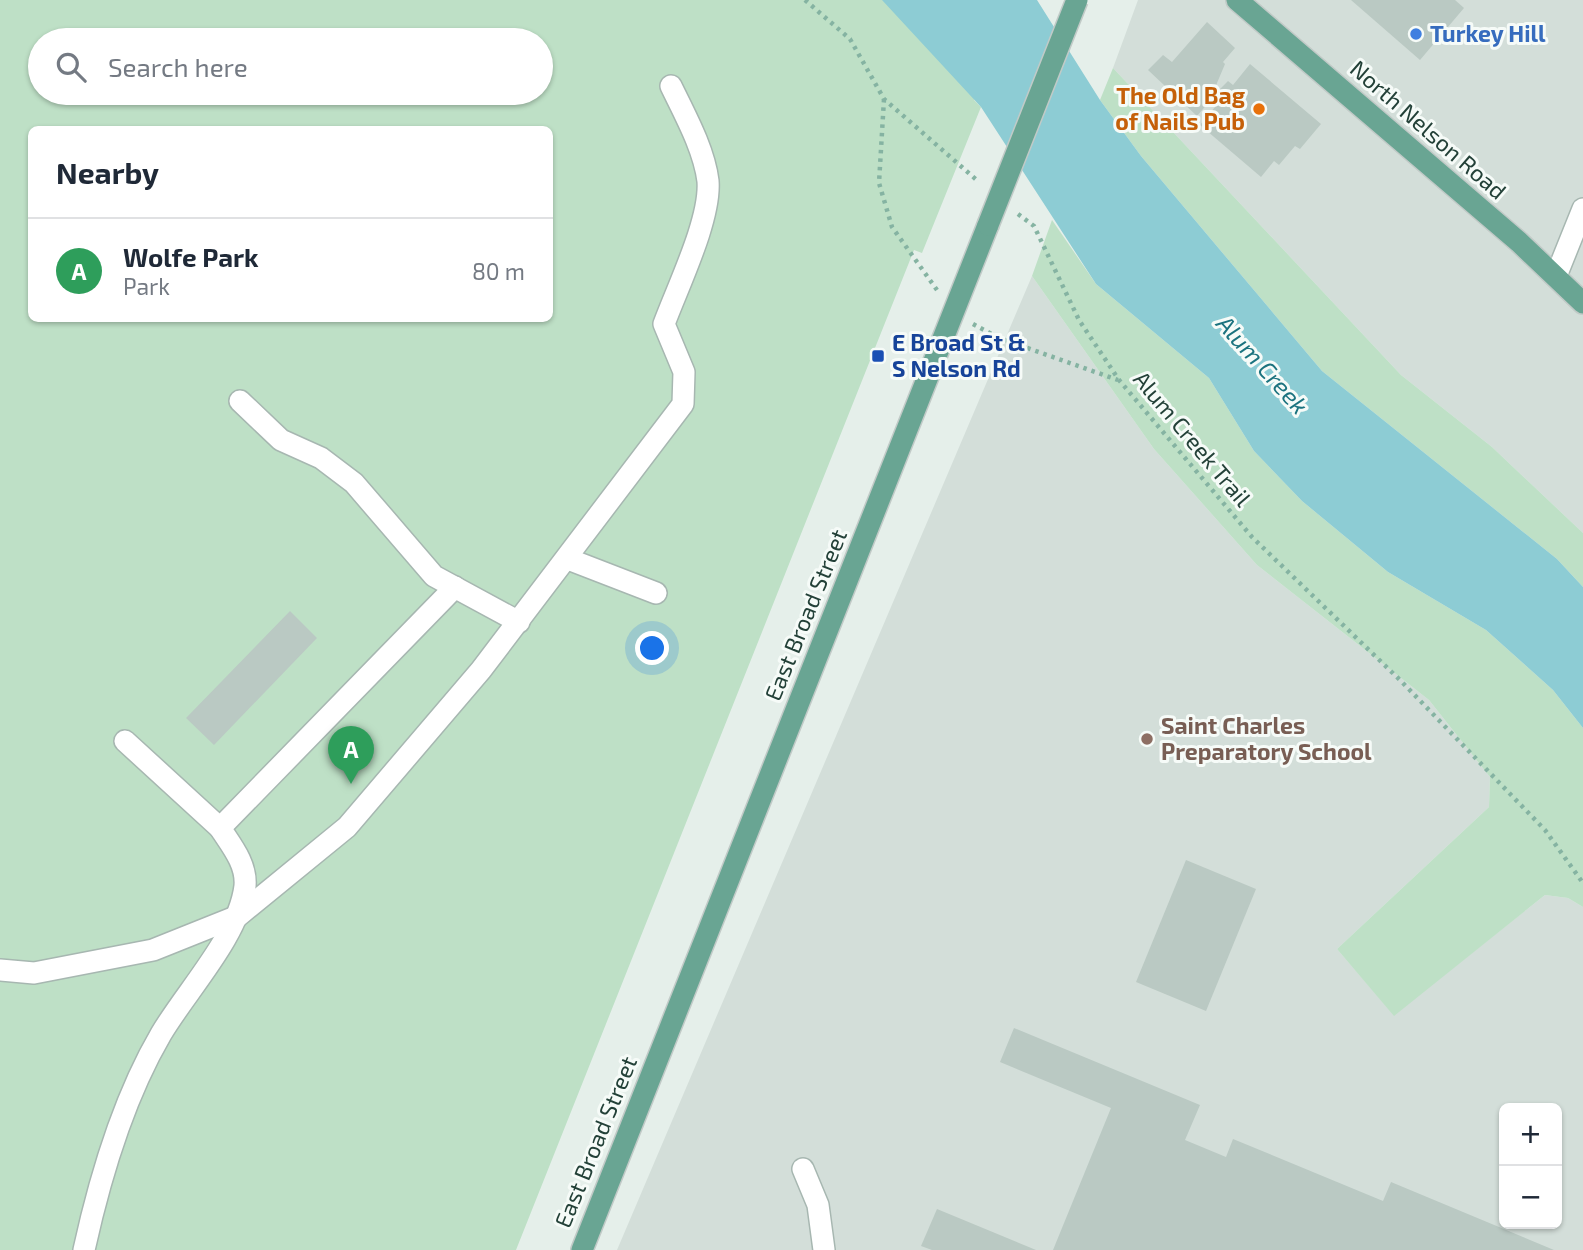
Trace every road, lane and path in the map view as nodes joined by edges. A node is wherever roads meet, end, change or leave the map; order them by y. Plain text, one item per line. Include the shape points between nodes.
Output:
1 (805, 0) edge
2 (1077, 0) edge
3 (1237, 0) edge
4 (671, 86) dead end
5 (983, 185) dead end
6 (1583, 209) edge
7 (1013, 210) dead end
8 (1556, 276) junction
9 (1583, 303) edge
10 (240, 401) dead end
11 (568, 559) junction
12 (456, 587) junction
13 (656, 593) dead end
14 (519, 622) junction
15 (125, 741) dead end
16 (220, 828) junction
17 (1583, 883) edge
18 (237, 916) junction
19 (0, 970) edge
20 (803, 1169) dead end
21 (84, 1250) edge
22 (582, 1250) edge
23 (824, 1250) edge

1 - 5 path via 850,39 884,99
2 - 22 main road, East Broad Street, bridge
3 - 8 main road, North Nelson Road
4 - 11 street via 693,131 708,179 708,205 664,324 684,373 683,404
6 - 8 street
7 - 17 path, Alum Creek Trail via 1034,226 1079,320 1119,380 1252,537 1391,671 1545,830
8 - 9 main road, North Nelson Road
10 - 12 street via 281,440 321,458 354,483 434,576
11 - 13 street
11 - 14 street
12 - 14 street
12 - 16 street
14 - 18 street via 347,828
15 - 16 street
16 - 18 street via 241,862 245,884
18 - 19 street via 153,950 34,973
18 - 21 street via 160,1035 112,1143
20 - 23 street via 818,1205

